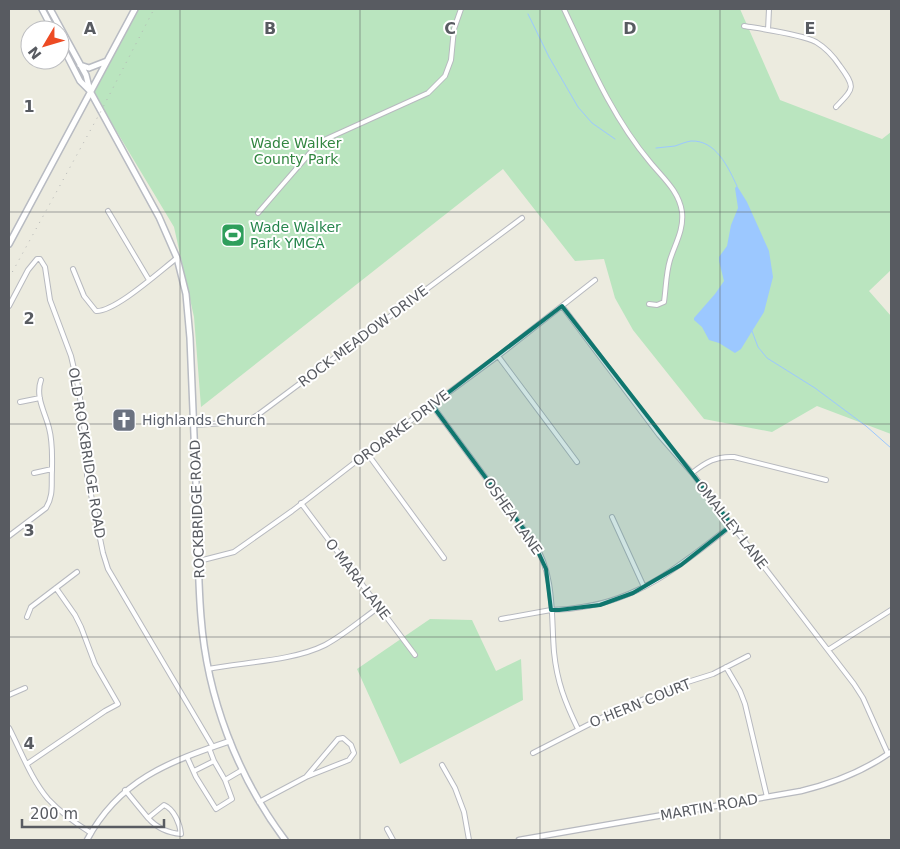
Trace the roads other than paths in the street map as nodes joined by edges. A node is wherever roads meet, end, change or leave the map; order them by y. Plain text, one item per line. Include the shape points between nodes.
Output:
1 (50, 9) edge
2 (135, 9) edge
3 (461, 9) edge
4 (564, 9) edge
5 (769, 9) edge
6 (744, 26) dead end
7 (768, 30) junction
8 (107, 61) junction
9 (70, 62) edge
10 (80, 65) junction
11 (90, 91) junction
12 (836, 107) dead end
13 (108, 211) dead end
14 (258, 213) dead end
15 (522, 218) dead end
16 (9, 244) edge
17 (177, 258) junction
18 (73, 269) dead end
19 (149, 280) junction
20 (595, 280) dead end
21 (649, 304) dead end
22 (9, 306) edge
23 (562, 306) junction
24 (498, 356) junction
25 (42, 380) dead end
26 (40, 398) junction
27 (20, 402) dead end
28 (432, 405) junction
29 (194, 425) junction
30 (367, 453) junction
31 (577, 462) dead end
32 (52, 469) junction
33 (34, 473) dead end
34 (692, 473) junction
35 (826, 480) dead end
36 (301, 503) junction
37 (612, 517) dead end
38 (732, 525) junction
39 (9, 536) edge
40 (444, 558) dead end
41 (199, 561) junction
42 (77, 572) dead end
43 (644, 587) junction
44 (56, 588) junction
45 (379, 607) junction
46 (551, 610) junction
47 (891, 610) edge
48 (27, 617) dead end
49 (501, 619) dead end
50 (828, 650) junction
51 (415, 655) dead end
52 (748, 656) dead end
53 (726, 667) junction
54 (208, 670) junction
55 (25, 688) dead end
56 (9, 695) edge
57 (9, 728) edge
58 (578, 729) junction
59 (230, 741) junction
60 (211, 748) junction
61 (533, 753) dead end
62 (889, 753) edge
63 (187, 757) junction
64 (214, 761) junction
65 (28, 764) junction
66 (442, 765) dead end
67 (242, 770) junction
68 (194, 771) junction
69 (306, 777) junction
70 (225, 780) junction
71 (125, 790) junction
72 (766, 797) junction
73 (260, 802) junction
74 (148, 818) junction
75 (387, 829) dead end
76 (91, 832) junction
77 (87, 840) edge
78 (285, 840) edge
79 (393, 840) edge
80 (469, 840) edge
81 (519, 840) edge

1 - 10 main road, ROCKBRIDGE ROAD
2 - 8 main road
3 - 14 street via 445,76 428,93 324,140
4 - 21 street via 611,104 639,148 671,186 680,205 681,228 670,261 664,302
5 - 7 street
6 - 7 street
7 - 12 street via 812,40 834,58 851,81 851,91
8 - 10 main road via 89,68
8 - 11 main road
9 - 11 main road, ROCKBRIDGE ROAD via 80,81
10 - 11 main road, ROCKBRIDGE ROAD
11 - 16 main road
11 - 17 main road, ROCKBRIDGE ROAD via 159,217
13 - 19 street
15 - 29 street, ROCK MEADOW DRIVE via 248,421
17 - 19 street
17 - 29 main road, ROCKBRIDGE ROAD via 186,294
18 - 19 street via 84,296 96,311 109,309
20 - 23 street, OROARKE DRIVE
22 - 60 street, OLD ROCKBRIDGE ROAD via 28,270 37,259 42,261 50,300 71,356 78,386 88,475 108,569
23 - 24 street, OROARKE DRIVE
23 - 34 street, OMALLEY LANE via 659,436
24 - 28 street, OROARKE DRIVE
24 - 31 street
25 - 26 street
26 - 27 street
26 - 32 street via 52,441
28 - 30 street, OROARKE DRIVE
28 - 46 street, OSHEA LANE via 538,549 546,569
29 - 41 main road, ROCKBRIDGE ROAD
30 - 36 street, OROARKE DRIVE
30 - 40 street
32 - 33 street
32 - 39 street via 50,502
34 - 35 street via 711,460 734,456
34 - 38 street, OMALLEY LANE
36 - 41 street, OROARKE DRIVE via 234,552
36 - 45 street, O MARA LANE
37 - 43 street
38 - 43 street via 681,565
38 - 50 street, OMALLEY LANE
41 - 54 main road, ROCKBRIDGE ROAD via 201,618
42 - 44 street
43 - 46 street via 600,605
44 - 48 street via 31,607
44 - 65 street via 78,621 95,664 118,704
45 - 51 street, O MARA LANE
45 - 54 street via 334,639 310,650
46 - 49 street
46 - 58 street, OSHEA LANE via 559,681 563,698
47 - 50 street
50 - 62 street, OMALLEY LANE via 863,698
52 - 53 street, O HERN COURT
53 - 58 street, O HERN COURT via 647,697
53 - 72 street via 745,704
54 - 59 main road, ROCKBRIDGE ROAD
55 - 56 street
57 - 65 street
58 - 61 street, O HERN COURT
59 - 60 street
59 - 67 main road, ROCKBRIDGE ROAD
60 - 63 street
60 - 64 street, OLD ROCKBRIDGE ROAD
62 - 72 street, MARTIN ROAD via 832,782
63 - 68 street
63 - 71 street via 156,770
64 - 68 street
64 - 70 street, OLD ROCKBRIDGE ROAD
65 - 76 street via 48,799
66 - 80 street via 464,812
67 - 70 street
67 - 73 main road, ROCKBRIDGE ROAD
68 - 70 street via 216,809 232,799
69 - 69 street via 349,760 354,753 351,745 343,738 338,739
69 - 73 street
71 - 74 street
71 - 76 street
72 - 81 street, MARTIN ROAD
73 - 78 main road, ROCKBRIDGE ROAD
74 - 74 street via 168,833 181,834 172,812 164,805
75 - 79 street
76 - 77 street

